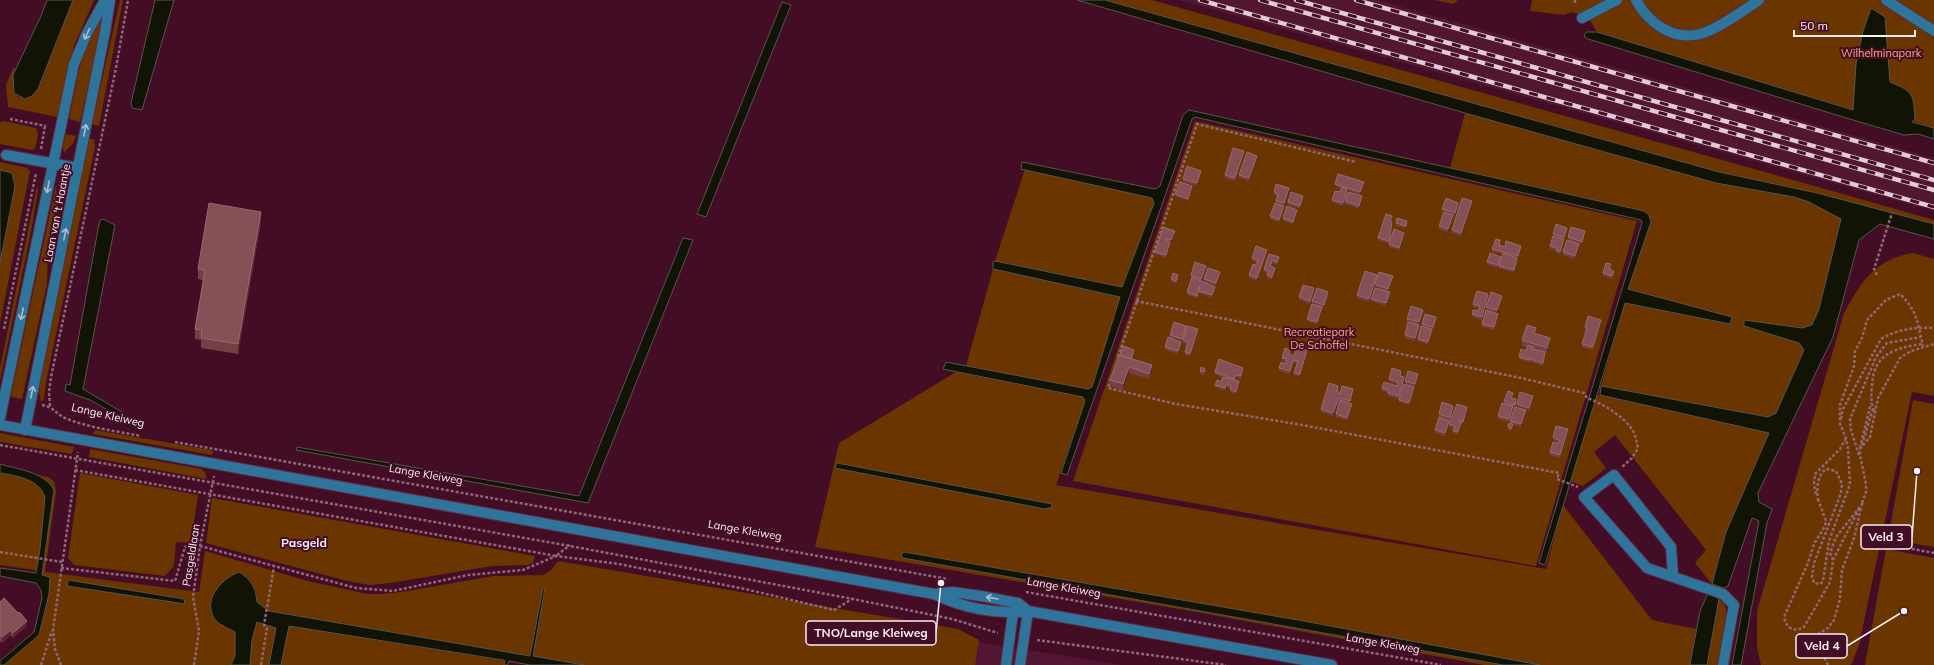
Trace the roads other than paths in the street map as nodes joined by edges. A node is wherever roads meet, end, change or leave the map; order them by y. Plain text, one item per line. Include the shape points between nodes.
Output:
1 (106, 0) edge
2 (110, 0) edge
3 (1617, 0) edge
4 (1636, 0) edge
5 (1759, 0) edge
6 (1886, 0) edge
7 (1582, 18) dead end
8 (1934, 31) edge
9 (6, 155) dead end
10 (53, 164) junction
11 (78, 168) junction
12 (0, 418) edge
13 (0, 425) edge
14 (25, 430) junction
15 (1673, 576) junction
16 (934, 594) junction
17 (1018, 603) junction
18 (1028, 611) junction
19 (1013, 613) junction
20 (1006, 665) edge
21 (1020, 665) edge
22 (1332, 665) edge
23 (1723, 665) edge

1 -> 10 street, Laan van 't Haantje via 87,33 74,64
11 -> 2 street, Laan van 't Haantje
3 - 7 street
4 - 5 street via 1643,13 1659,27 1675,34 1700,34
6 - 8 street
9 - 10 street
10 - 11 street
10 -> 12 street, Laan van 't Haantje
14 -> 11 street, Laan van 't Haantje
13 - 14 street
14 - 16 street
15 - 15 street via 1648,568 1584,498 1613,475 1670,547
15 - 23 street via 1723,594 1734,605
17 -> 16 street via 952,592
16 - 19 street via 950,602
17 - 18 street
17 - 19 street
18 - 19 street
18 - 21 street
18 - 22 street
19 - 20 street

